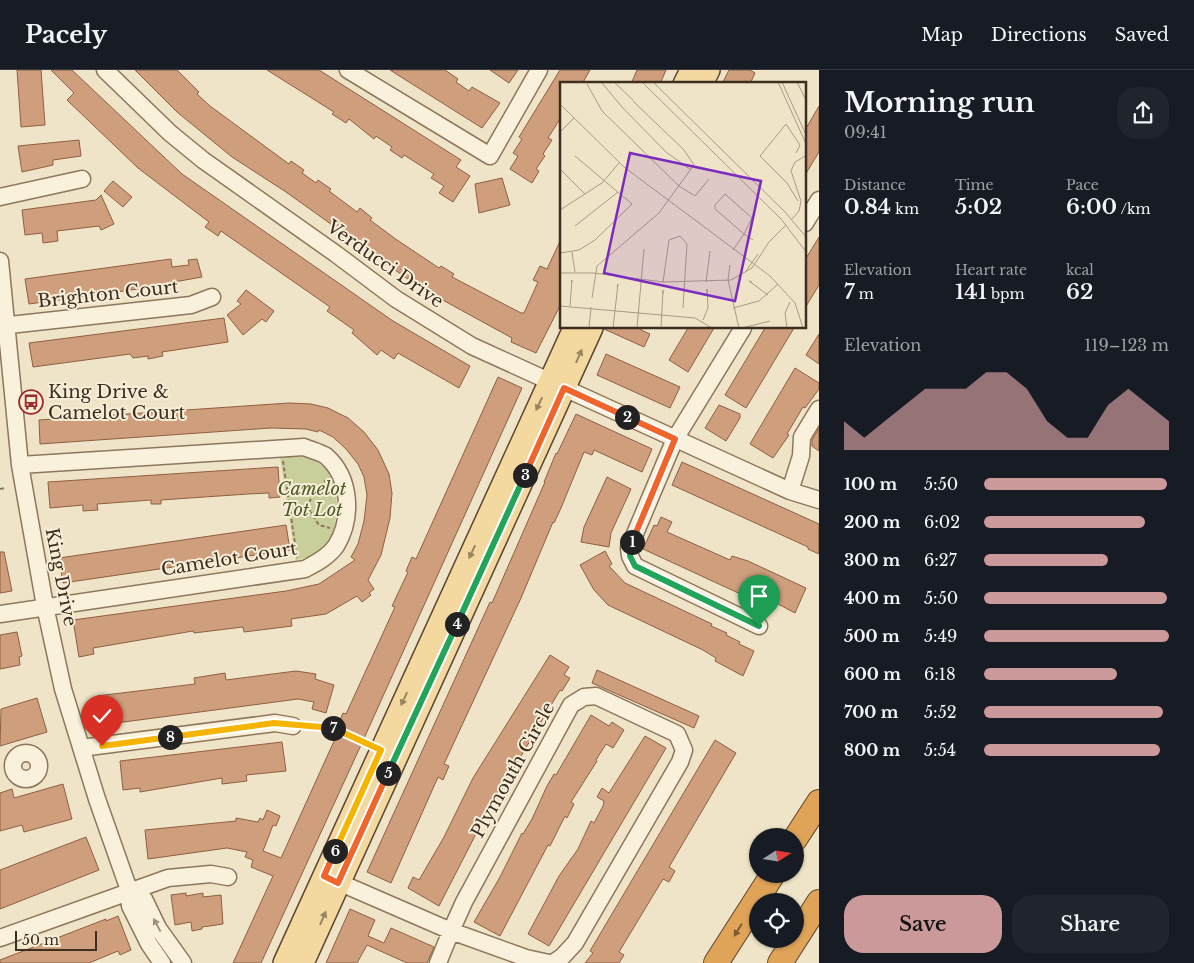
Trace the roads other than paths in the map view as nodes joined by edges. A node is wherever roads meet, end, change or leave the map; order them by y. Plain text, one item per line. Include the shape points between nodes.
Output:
1 (105, 70) edge
2 (348, 70) edge
3 (539, 70) edge
4 (691, 70) edge
5 (709, 70) edge
6 (685, 82) edge
7 (703, 82) edge
8 (82, 179) dead end
9 (0, 197) edge
10 (819, 200) edge
11 (806, 221) edge
12 (0, 261) edge
13 (212, 297) dead end
14 (3, 325) edge
15 (574, 329) edge
16 (591, 329) edge
17 (742, 329) edge
18 (557, 385) junction
19 (819, 409) edge
20 (675, 439) junction
21 (20, 466) junction
22 (790, 491) junction
23 (819, 500) edge
24 (45, 606) junction
25 (0, 614) edge
26 (759, 626) dead end
27 (293, 726) road end
28 (81, 748) junction
29 (819, 802) edge
30 (802, 828) edge
31 (228, 877) dead end
32 (331, 879) junction
33 (767, 883) edge
34 (129, 890) junction
35 (819, 902) edge
36 (451, 931) junction
37 (0, 938) edge
38 (162, 963) edge
39 (184, 963) edge
40 (284, 963) edge
41 (304, 963) edge
42 (438, 963) edge
43 (551, 963) edge
44 (716, 963) edge
45 (780, 963) edge

1 - 18 street, Verducci Drive via 187,147 396,299 472,346
2 - 3 street via 490,156
4 - 6 main road
5 - 7 main road
8 - 9 street
10 - 11 street
12 - 14 street, King Drive
13 - 14 street, Brighton Court via 191,305
14 - 21 street, King Drive
15 - 18 main road
18 -> 16 main road
17 - 20 street
18 - 20 street, Verducci Drive
18 - 32 main road
18 -> 32 main road via 381,750
19 - 22 street via 802,437 801,456
20 - 22 street, Verducci Drive
20 - 26 street via 629,548 630,556 635,566
21 - 24 street, King Drive
21 - 24 street, Camelot Court via 304,447 324,455 338,470 348,496 347,512 336,546 322,560 299,570
22 - 23 street, Verducci Drive
24 - 25 street, Camelot Court
24 - 28 street, King Drive via 63,689
27 - 28 street via 274,723
28 - 34 street, King Drive
29 - 30 highway
31 - 34 street via 211,874 168,878
32 - 36 street, Plymouth Circle
32 - 40 main road
41 -> 32 main road
33 -> 44 highway
34 - 37 street
34 - 38 street, King Drive via 130,906
39 -> 34 street, King Drive via 158,928 144,899
35 - 45 highway
36 - 42 street
36 - 43 street, Plymouth Circle via 526,958
36 - 43 street, Plymouth Circle via 571,705 584,697 596,696 676,734 684,750 575,943

